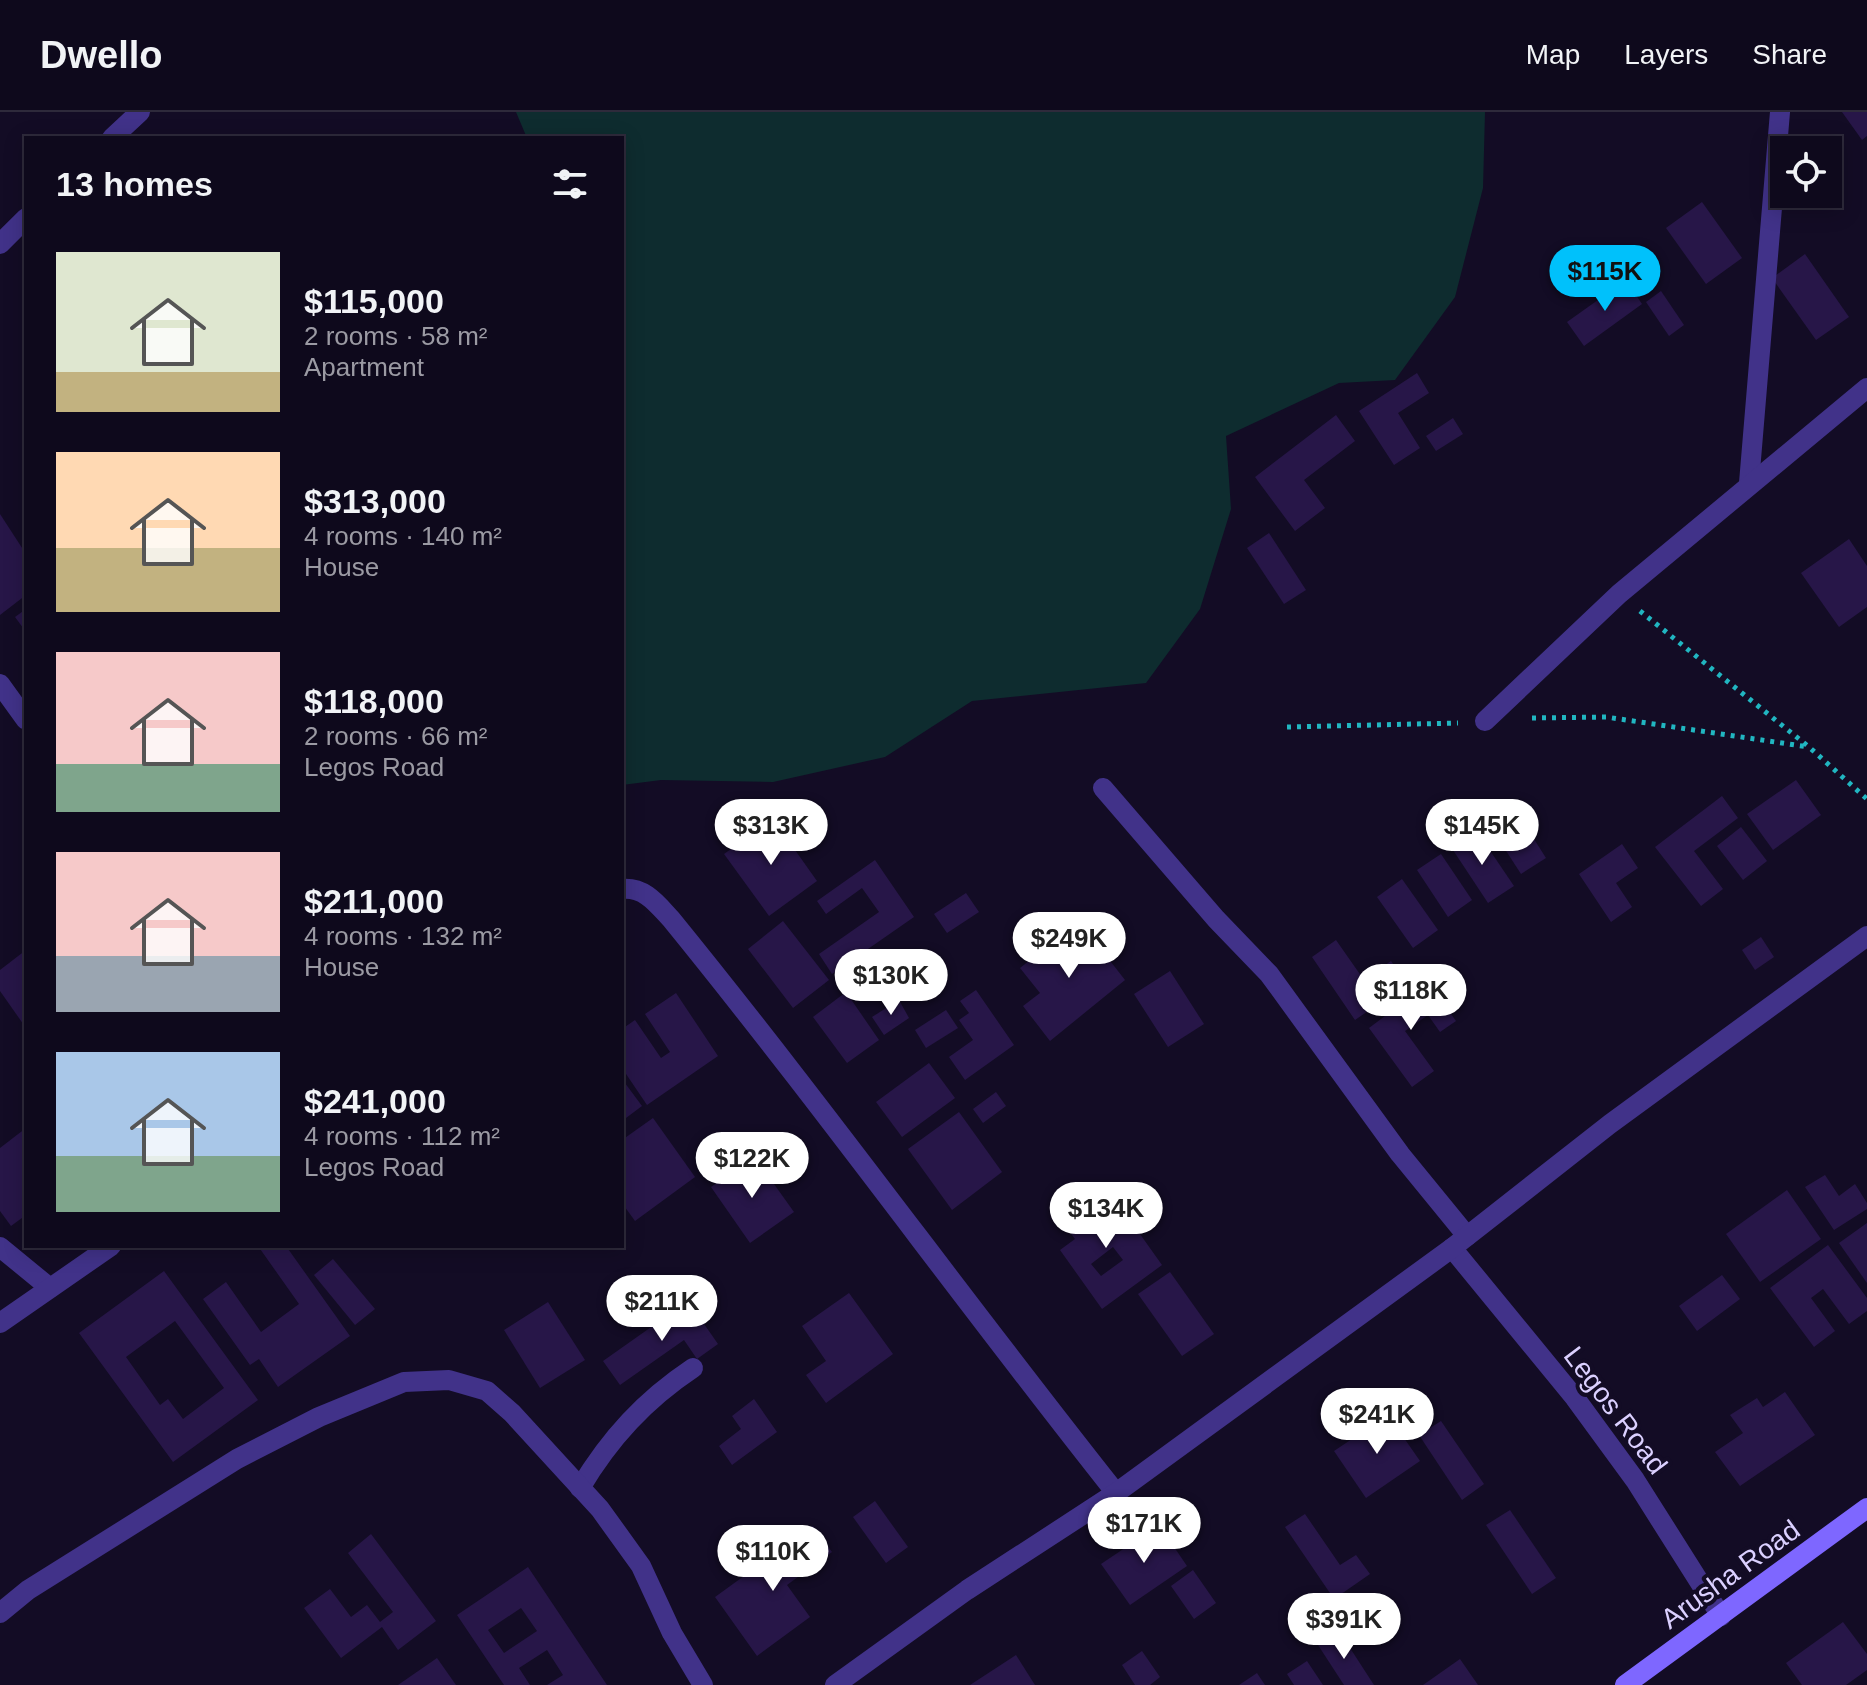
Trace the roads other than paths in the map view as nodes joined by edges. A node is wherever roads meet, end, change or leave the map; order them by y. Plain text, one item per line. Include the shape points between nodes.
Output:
1 (140, 112) edge
2 (1780, 112) edge
3 (114, 136) edge
4 (24, 220) edge
5 (0, 244) edge
6 (1867, 388) edge
7 (1749, 483) junction
8 (0, 684) edge
9 (24, 717) edge
10 (1485, 721) road end
11 (1103, 788) dead end
12 (624, 889) edge
13 (1867, 936) edge
14 (1460, 1242) junction
15 (0, 1247) edge
16 (108, 1248) edge
17 (50, 1288) junction
18 (0, 1323) edge
19 (693, 1368) dead end
20 (580, 1488) junction
21 (1116, 1493) junction
22 (1867, 1508) edge
23 (0, 1613) edge
24 (1721, 1616) junction
25 (703, 1685) edge
26 (835, 1685) edge
27 (1625, 1685) edge

1 - 3 street
2 - 7 street
4 - 5 street
6 - 7 street
7 - 10 street via 1619,594
8 - 9 street
11 - 14 street, Legos Road via 1269,974
12 - 21 street via 637,889 653,899 777,1049
13 - 14 street via 1610,1124
14 - 21 street
14 - 24 street, Legos Road via 1635,1480
15 - 17 street
16 - 17 street
17 - 18 street
19 - 20 street via 636,1412
20 - 23 street via 487,1391 449,1380 404,1382 237,1459 28,1590
20 - 25 street via 641,1566
21 - 26 street
22 - 24 main road, Arusha Road
24 - 27 main road, Arusha Road

